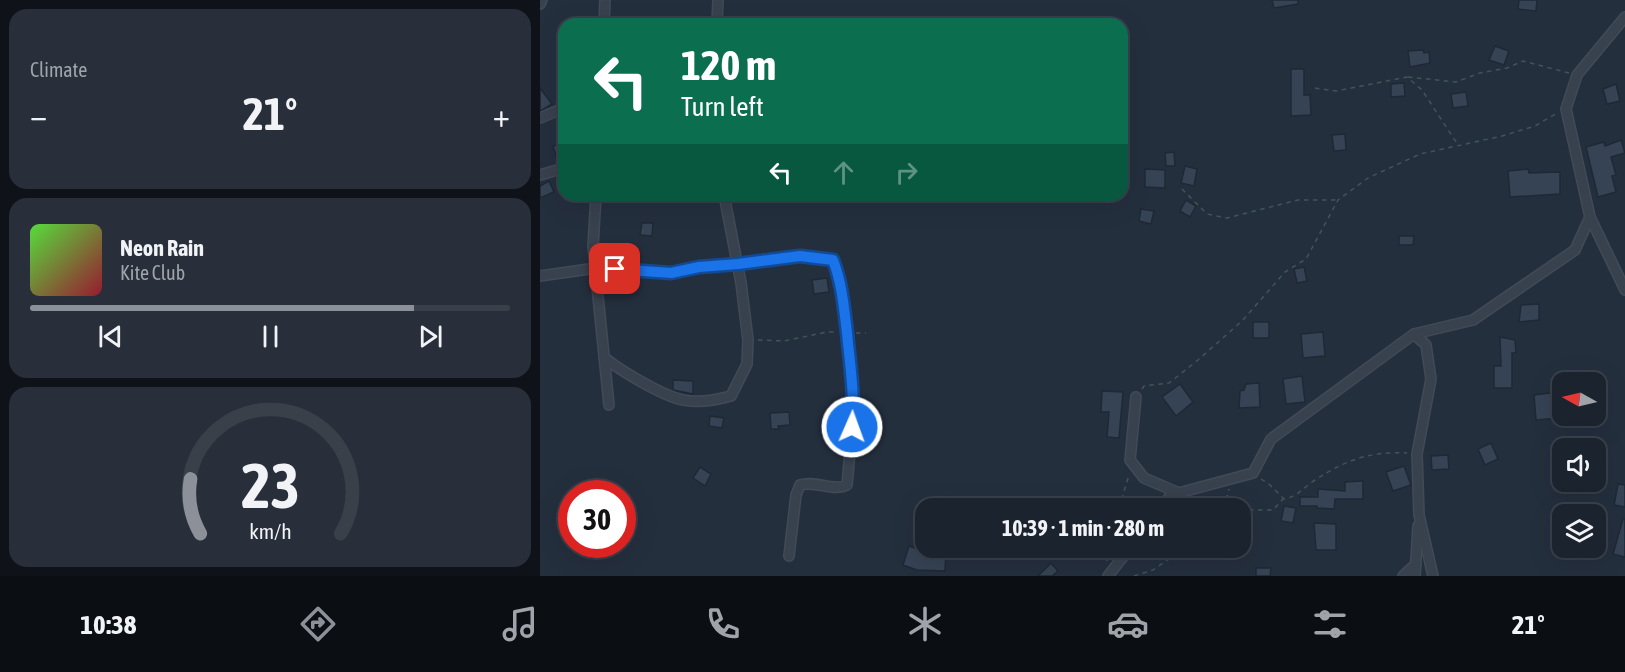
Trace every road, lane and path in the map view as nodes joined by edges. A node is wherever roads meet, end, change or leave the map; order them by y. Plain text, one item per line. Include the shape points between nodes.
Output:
1 (604, 0) edge
2 (718, 0) edge
3 (1625, 17) edge
4 (604, 18) edge
5 (717, 18) edge
6 (1577, 75) junction
7 (1407, 77) junction
8 (1315, 88) dead end
9 (1566, 109) junction
10 (558, 110) edge
11 (540, 118) edge
12 (1459, 146) junction
13 (558, 170) edge
14 (540, 175) edge
15 (1182, 189) dead end
16 (1338, 200) junction
17 (596, 201) edge
18 (725, 201) edge
19 (1590, 217) junction
20 (738, 264) junction
21 (596, 268) junction
22 (540, 276) edge
23 (1625, 290) edge
24 (847, 333) junction
25 (866, 333) dead end
26 (1413, 334) junction
27 (748, 340) junction
28 (604, 357) junction
29 (1136, 398) joint
30 (609, 405) dead end
31 (1418, 454) junction
32 (1130, 460) junction
33 (1252, 473) junction
34 (1235, 478) junction
35 (1179, 493) junction
36 (1122, 498) edge
37 (1169, 498) edge
38 (1226, 498) edge
39 (1284, 499) junction
40 (1251, 510) edge
41 (1419, 515) junction
42 (789, 556) dead end
43 (1122, 558) edge
44 (1170, 558) edge
45 (1416, 564) junction
46 (1108, 576) edge
47 (1134, 576) edge
48 (1404, 576) edge
49 (1415, 576) edge
50 (1432, 576) edge

1 - 4 street
2 - 5 street
3 - 6 street
6 - 7 path via 1523,61 1456,82
6 - 9 street
7 - 8 path via 1336,91
7 - 12 path via 1422,90
9 - 12 path via 1535,126
9 - 19 street
10 - 11 street
12 - 16 path via 1420,154 1368,178
13 - 14 street
15 - 16 path via 1207,214 1227,218 1298,200
16 - 29 path via 1306,259 1285,272 1242,321 1198,360 1169,383 1144,386
17 - 21 street
18 - 20 street
19 - 23 street
19 - 26 street via 1575,250 1473,320
20 - 21 street via 671,273
20 - 24 street via 800,256 833,260 839,275
20 - 27 street
21 - 22 street
21 - 28 street
24 - 25 path
24 - 27 path via 827,332 784,341
24 - 42 street via 854,408 847,485 800,485
26 - 31 street via 1426,345 1431,379
26 - 33 street via 1271,439
27 - 28 street via 747,364 731,396 710,402 679,400 664,394
28 - 30 street
29 - 32 street
31 - 39 path via 1363,456 1337,466 1293,497
31 - 41 street
32 - 35 street via 1144,478
32 - 36 path
33 - 34 street
33 - 39 path
34 - 35 street
34 - 38 path
35 - 37 street
39 - 40 path via 1273,510
41 - 45 street
41 - 50 street
43 - 46 street
44 - 47 path via 1153,570
45 - 48 street
45 - 49 street

